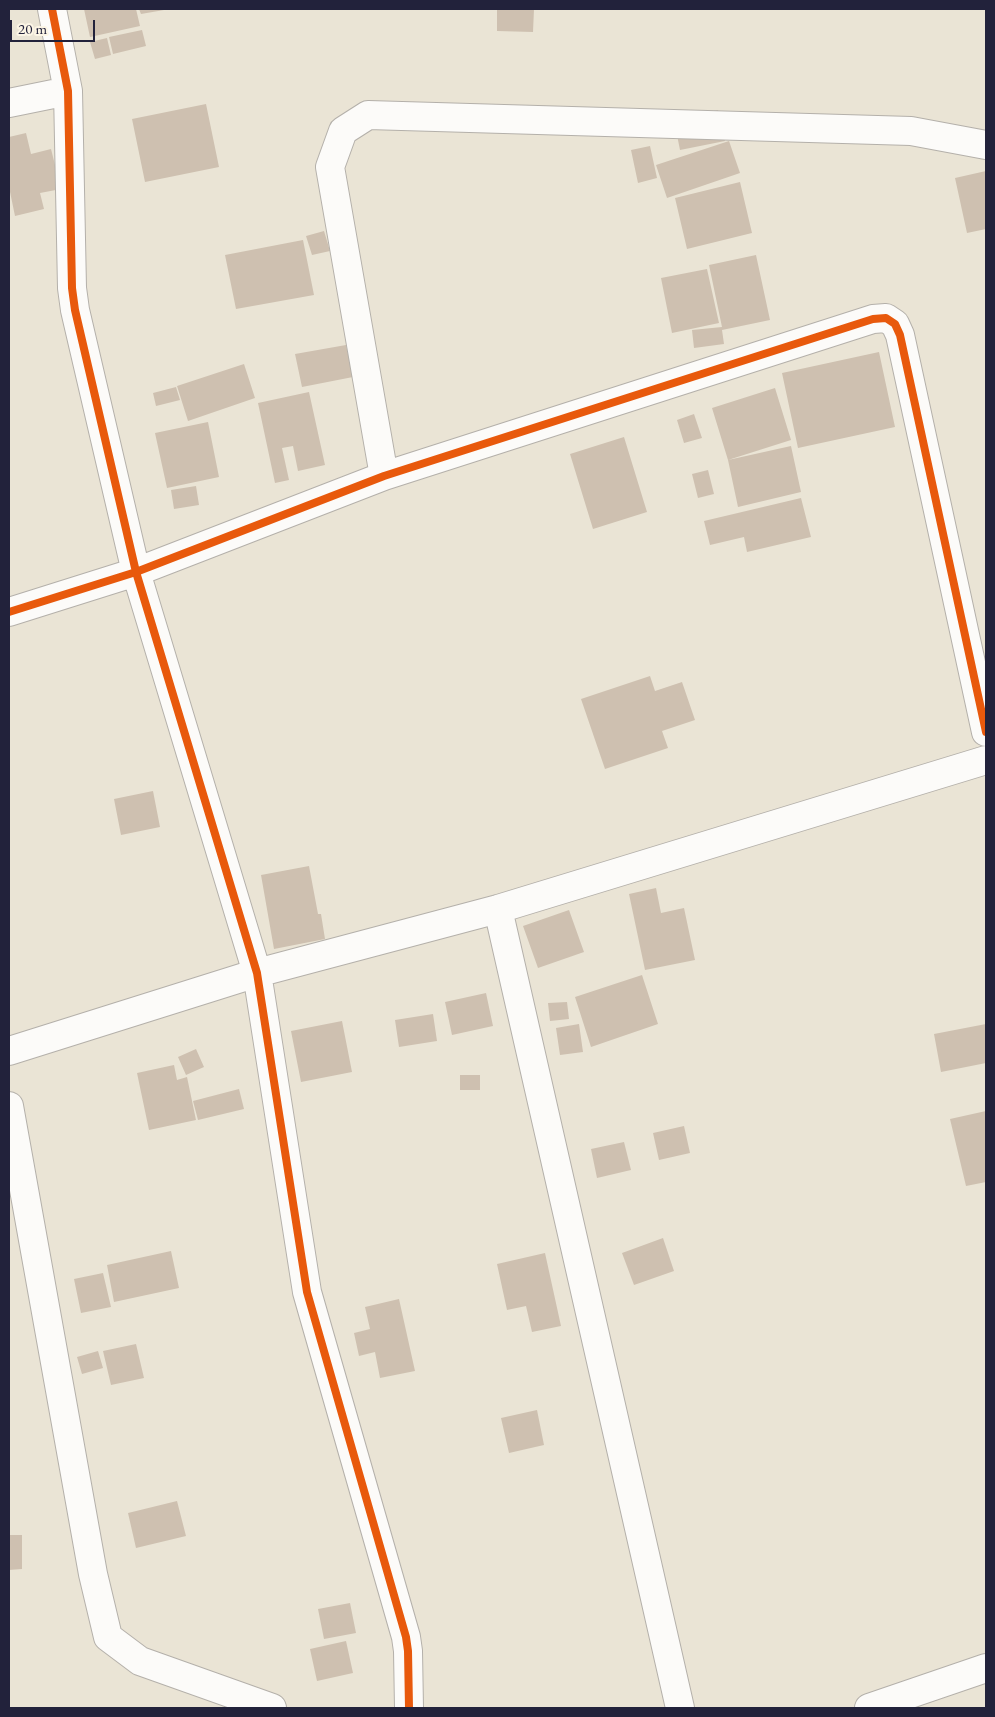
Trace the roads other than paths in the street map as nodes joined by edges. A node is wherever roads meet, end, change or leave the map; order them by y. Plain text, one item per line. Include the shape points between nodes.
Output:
1 (52, 9) edge
2 (68, 92) junction
3 (9, 103) edge
4 (986, 145) edge
5 (384, 476) junction
6 (136, 572) junction
7 (9, 612) edge
8 (986, 732) edge
9 (986, 760) edge
10 (498, 909) junction
11 (257, 973) junction
12 (9, 1051) edge
13 (9, 1106) edge
14 (986, 1668) edge
15 (926, 1699) edge
16 (272, 1708) edge
17 (409, 1708) edge
18 (680, 1708) edge
19 (869, 1708) edge

1 - 2 street
2 - 3 street
2 - 6 street via 75,310
4 - 5 street via 911,131 368,115 343,130 330,167
5 - 6 street
5 - 8 street via 873,319 886,318 895,324 900,335
6 - 7 street
6 - 11 street
9 - 10 street
10 - 11 street
10 - 18 street
11 - 12 street
11 - 17 street via 307,1292 406,1637
13 - 16 street via 93,1574 108,1637 140,1661
14 - 15 street
15 - 19 street

